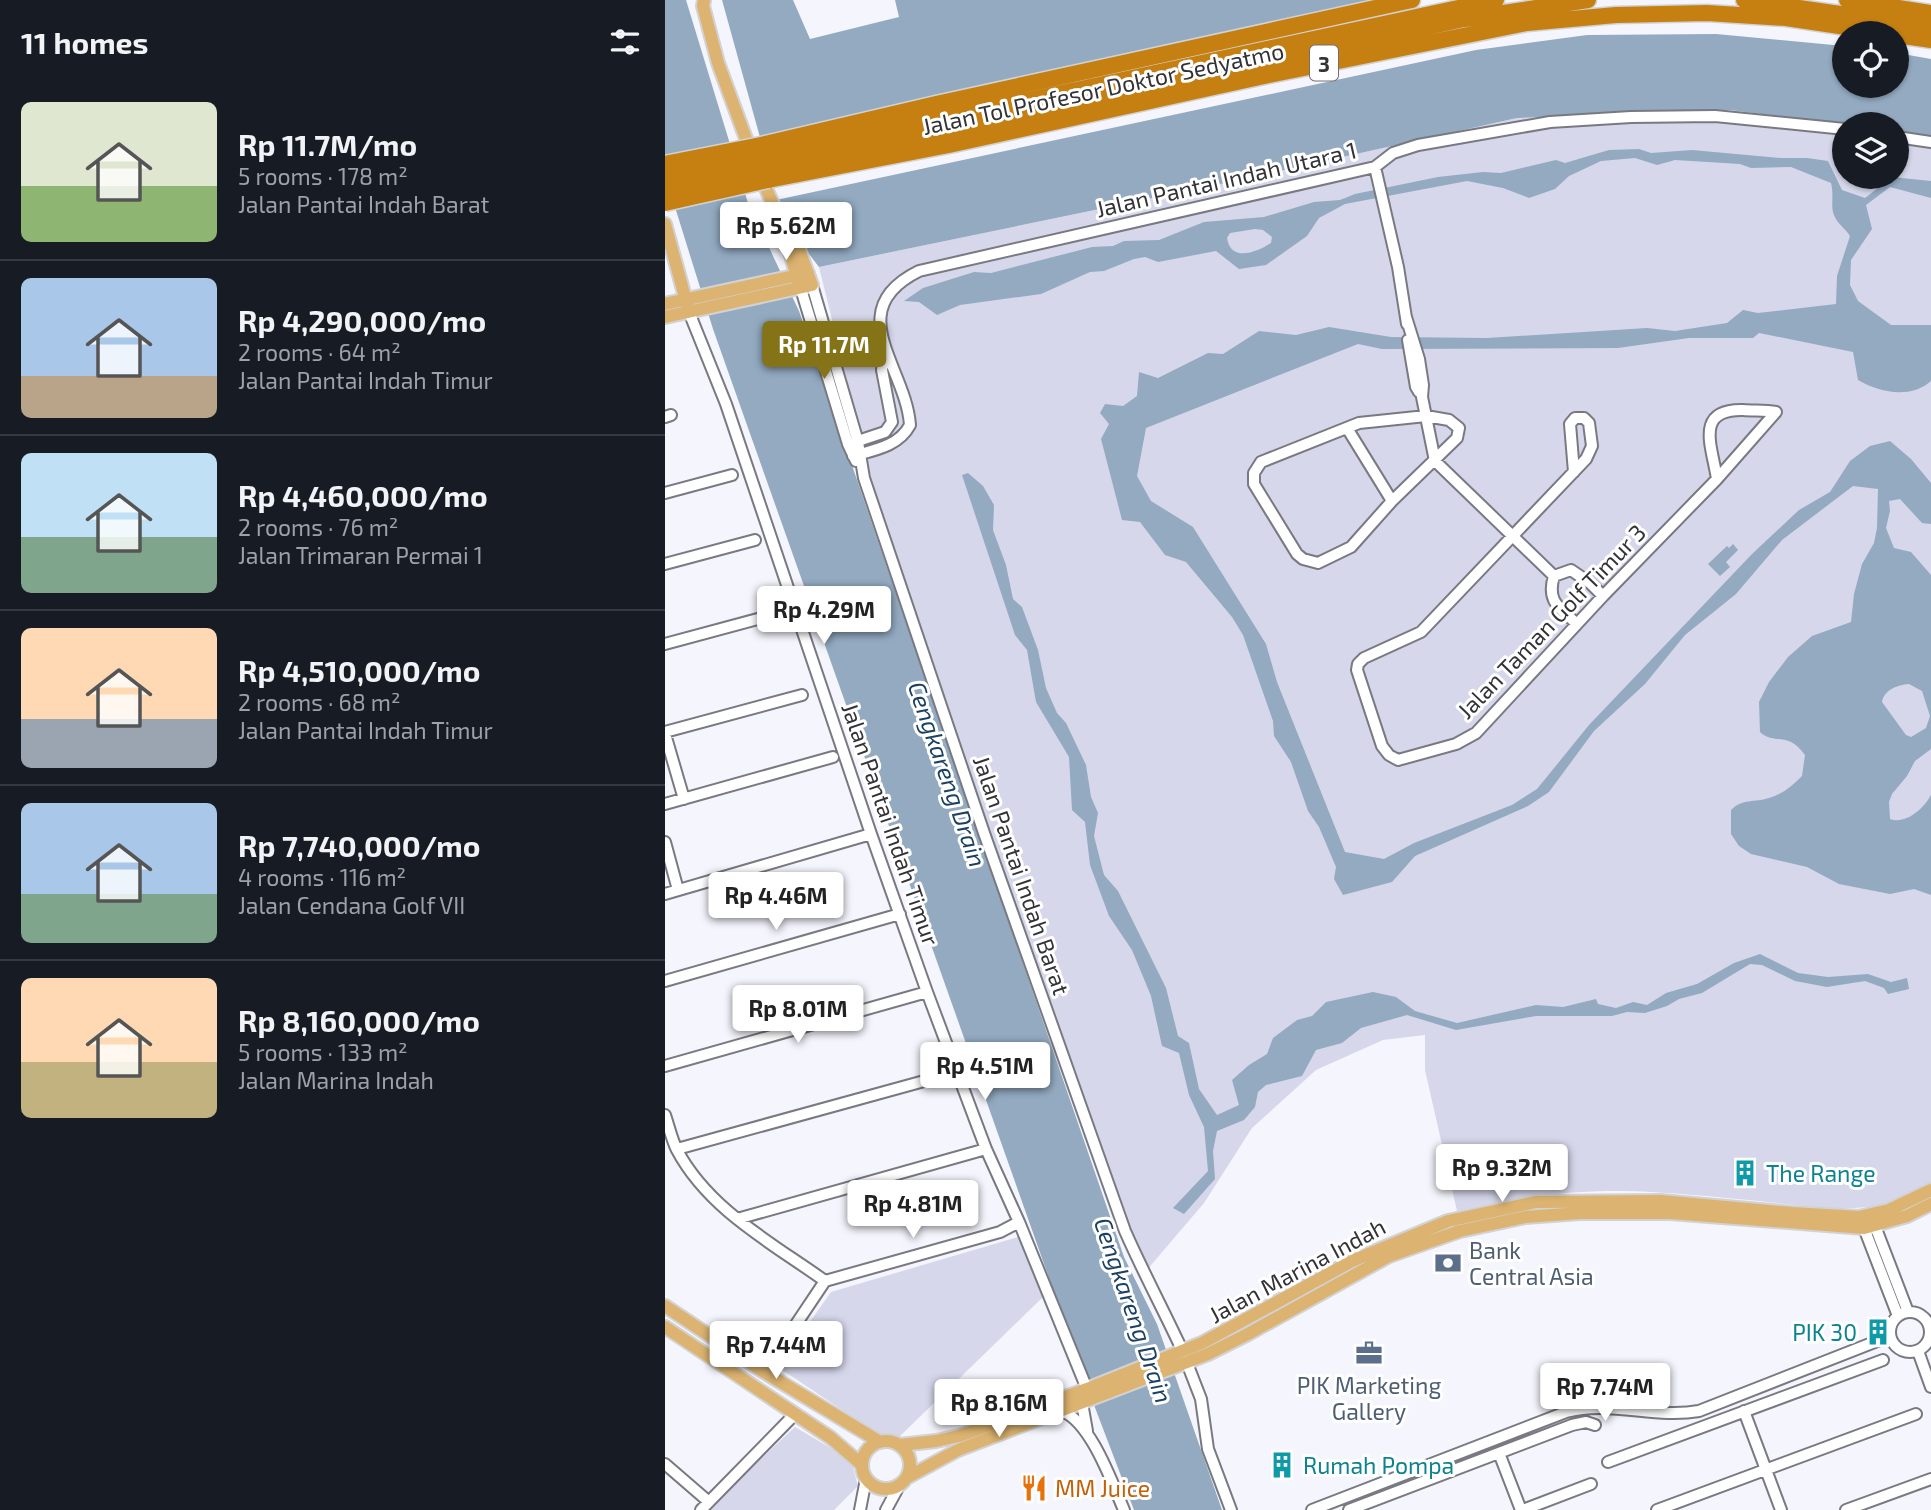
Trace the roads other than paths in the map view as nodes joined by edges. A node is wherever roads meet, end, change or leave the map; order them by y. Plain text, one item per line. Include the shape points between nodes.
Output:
1 (1412, 0) edge
2 (1496, 0) edge
3 (1588, 0) edge
4 (1744, 0) edge
5 (1847, 0) edge
6 (702, 2) edge
7 (1931, 13) edge
8 (1832, 25) edge
9 (1931, 27) edge
10 (1909, 37) edge
11 (1931, 40) edge
12 (1832, 128) edge
13 (1909, 139) edge
14 (1931, 142) edge
15 (764, 163) junction
16 (665, 164) edge
17 (1375, 167) junction
18 (665, 178) edge
19 (665, 191) edge
20 (665, 203) edge
21 (665, 224) edge
22 (676, 264) junction
23 (799, 282) junction
24 (668, 304) edge
25 (695, 305) junction
26 (665, 317) edge
27 (885, 351) junction
28 (1426, 415) junction
29 (1347, 429) junction
30 (853, 443) junction
31 (857, 455) junction
32 (1435, 461) junction
33 (1574, 472) dead end
34 (731, 475) dead end
35 (1717, 479) junction
36 (665, 493) edge
37 (1392, 501) junction
38 (1512, 536) junction
39 (755, 540) dead end
40 (665, 564) edge
41 (1554, 576) junction
42 (1603, 596) junction
43 (795, 609) junction
44 (1577, 624) junction
45 (665, 644) edge
46 (802, 695) dead end
47 (665, 733) edge
48 (833, 757) dead end
49 (684, 799) junction
50 (665, 804) edge
51 (871, 834) junction
52 (665, 842) edge
53 (678, 890) junction
54 (665, 894) edge
55 (900, 914) junction
56 (665, 981) edge
57 (927, 992) junction
58 (665, 1066) edge
59 (957, 1072) junction
60 (665, 1115) edge
61 (677, 1149) junction
62 (986, 1149) junction
63 (1931, 1190) edge
64 (1931, 1204) edge
65 (737, 1219) junction
66 (1019, 1222) junction
67 (1866, 1224) junction
68 (825, 1281) junction
69 (665, 1306) edge
70 (1903, 1314) junction
71 (1930, 1324) edge
72 (665, 1327) edge
73 (1890, 1336) junction
74 (1918, 1351) junction
75 (1180, 1360) junction
76 (1883, 1360) dead end
77 (764, 1372) junction
78 (1931, 1387) edge
79 (1087, 1395) junction
80 (1062, 1411) junction
81 (1744, 1411) junction
82 (795, 1413) junction
83 (1916, 1415) dead end
84 (1595, 1425) dead end
85 (1089, 1437) junction
86 (880, 1442) junction
87 (933, 1442) junction
88 (900, 1445) junction
89 (1499, 1453) junction
90 (940, 1459) junction
91 (1608, 1462) dead end
92 (665, 1464) edge
93 (862, 1465) junction
94 (1766, 1469) junction
95 (866, 1479) junction
96 (1931, 1479) edge
97 (903, 1481) junction
98 (1591, 1484) dead end
99 (705, 1506) edge
100 (860, 1510) edge
101 (886, 1510) edge
102 (1124, 1510) edge
103 (1231, 1510) edge
104 (1312, 1510) edge
105 (1349, 1510) edge
106 (1522, 1510) edge
107 (1657, 1510) edge
108 (1781, 1510) edge
109 (1846, 1510) edge

1 - 15 highway, Jalan Tol Profesor Doktor Sedyatmo / 3
2 - 15 highway, Jalan Tol Profesor Doktor Sedyatmo / 3
3 - 15 highway, Jalan Tol Profesor Doktor Sedyatmo / 3 via 1464,19
4 - 9 highway
5 - 7 highway
6 - 23 main road, Jalan Pantai Indah Barat via 731,98 783,227
8 - 15 highway, Jalan Tol Profesor Doktor Sedyatmo / 3 via 1707,13 1527,23 949,145
10 - 11 highway
12 - 17 street, Jalan Pantai Indah Utara 1 via 1715,116 1550,122 1418,145 1394,153
13 - 14 street
15 - 16 highway, Jalan Tol Profesor Doktor Sedyatmo / 3, bridge
15 - 18 highway, Jalan Tol Profesor Doktor Sedyatmo / 3, bridge
15 - 19 highway, Jalan Tol Profesor Doktor Sedyatmo / 3, bridge
15 - 20 highway, Jalan Tol Profesor Doktor Sedyatmo / 3, bridge
17 - 27 street, Jalan Pantai Indah Utara 1 via 919,271 891,290 880,317
17 - 28 street via 1387,211 1416,387
21 - 22 main road, Jalan Pantai Indah Timur
22 - 24 main road, Jalan Pantai Indah Timur via 676,285
22 - 25 main road, Jalan Pantai Indah Timur
23 - 25 main road
23 - 30 street, Jalan Pantai Indah Barat
24 - 25 main road
25 - 26 main road
25 - 43 street, Jalan Pantai Indah Timur
27 - 30 street, Jalan Pantai Indah Utara 1 via 883,370 892,422 885,432
27 - 31 street, Jalan Pantai Indah Utara 1 via 894,365 910,425 904,436 890,445
28 - 29 street via 1359,423
28 - 32 street
28 - 32 street via 1449,420 1459,428 1457,438
29 - 37 street
29 - 37 street via 1261,462 1254,472 1254,484 1297,554 1318,563 1351,547
30 - 31 street, Jalan Pantai Indah Barat
31 - 75 street, Jalan Pantai Indah Barat via 1125,1231 1156,1293
32 - 37 street
32 - 38 street
33 - 38 street
34 - 36 street
35 - 35 street, Jalan Taman Golf Timur 3 via 1709,427 1713,417 1732,410 1776,412
35 - 42 street, Jalan Taman Golf Timur 3
38 - 41 street
38 - 44 street, Jalan Taman Golf Timur 3 via 1421,632 1358,664 1382,746 1398,760 1455,744 1476,733
39 - 40 street
41 - 42 street via 1571,570
41 - 44 street via 1553,601
42 - 44 street, Jalan Taman Golf Timur 3
43 - 45 street
43 - 51 street, Jalan Pantai Indah Timur
46 - 47 street
47 - 49 street
48 - 49 street
49 - 50 street
51 - 53 street
51 - 55 street, Jalan Pantai Indah Timur
52 - 53 street
53 - 54 street
55 - 56 street
55 - 57 street, Jalan Pantai Indah Timur
57 - 58 street
57 - 59 street, Jalan Pantai Indah Timur
59 - 61 street
59 - 62 street, Jalan Pantai Indah Timur
60 - 61 street
61 - 65 street via 709,1194
62 - 65 street
62 - 66 street, Jalan Pantai Indah Timur
63 - 67 main road, Jalan Marina Indah
64 - 67 main road, Jalan Marina Indah via 1907,1216
65 - 68 street
66 - 68 street via 1000,1232
66 - 79 street, Jalan Pantai Indah Timur
67 - 70 street
67 - 75 main road, Jalan Marina Indah via 1661,1201 1536,1202 1448,1221
68 - 77 street
69 - 77 main road
70 - 71 street via 1920,1315
70 - 73 street via 1891,1325
71 - 74 street via 1930,1336
72 - 82 main road
73 - 74 street via 1900,1350
73 - 104 street via 1699,1411 1601,1407 1566,1412
74 - 78 street
75 - 79 main road, Jalan Marina Indah
75 - 103 street, Jalan Pantai Indah Barat via 1201,1399 1208,1448
76 - 81 street
77 - 86 main road
79 - 80 main road, Jalan Marina Indah
79 - 85 street, Jalan Pantai Indah Timur
79 - 87 main road, Jalan Marina Indah
80 - 85 street, Jalan Pantai Indah Timur via 1074,1417
80 - 90 main road, Jalan Marina Indah
81 - 91 street
81 - 94 street
82 - 93 main road
82 - 99 street
83 - 94 street
84 - 89 street via 1572,1425
85 - 102 street, Jalan Pantai Indah Timur
86 - 88 main road
86 - 93 main road via 867,1451
87 - 88 main road, Jalan Marina Indah
87 - 90 main road via 930,1453
88 - 97 main road via 910,1460
89 - 105 street
89 - 106 street
90 - 97 main road, Jalan Marina Indah
92 - 99 street
93 - 95 main road
94 - 107 street
94 - 108 street
95 - 97 main road via 881,1489
95 - 100 street
96 - 109 street
97 - 101 street
98 - 106 street

